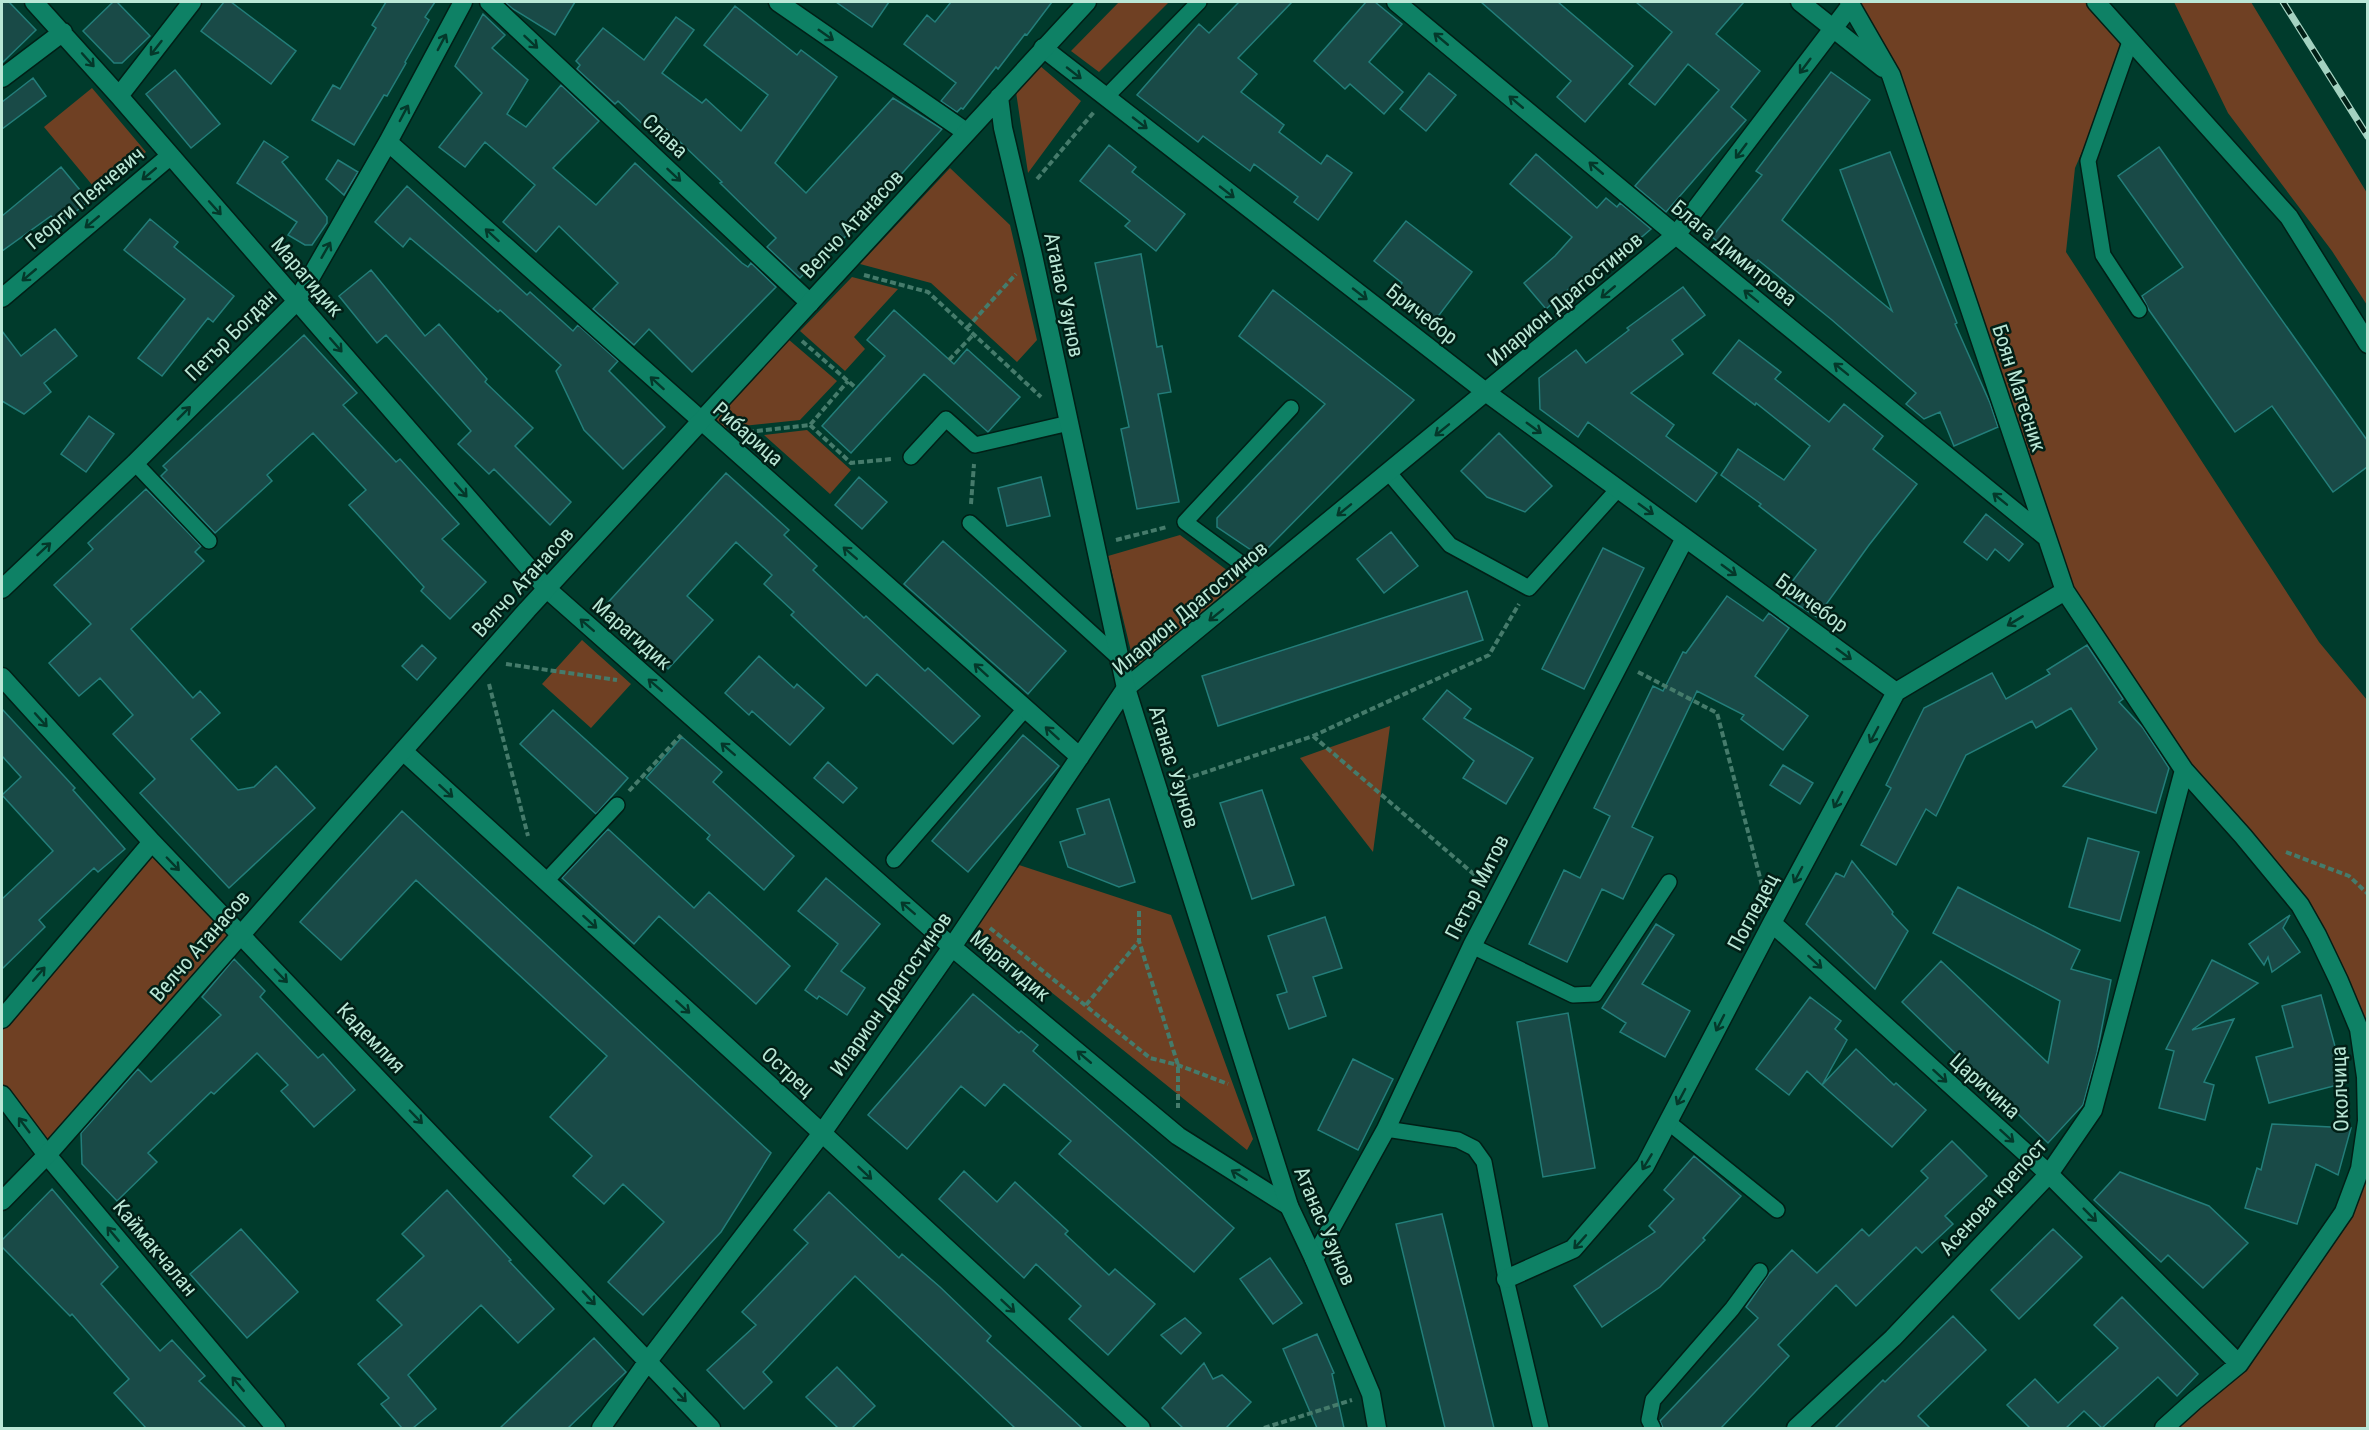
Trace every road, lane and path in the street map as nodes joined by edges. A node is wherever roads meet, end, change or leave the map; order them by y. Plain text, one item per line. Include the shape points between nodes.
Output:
1 (34, 2) edge
2 (192, 2) edge
3 (464, 2) edge
4 (489, 2) edge
5 (778, 2) edge
6 (1087, 2) edge
7 (1199, 2) edge
8 (1396, 2) edge
9 (1800, 2) edge
10 (2096, 2) edge
11 (1850, 3) edge
12 (1833, 28) junction
13 (63, 32) junction
14 (2131, 39) junction
15 (1043, 48) junction
16 (1891, 75) junction
17 (2, 78) edge
18 (119, 96) junction
19 (999, 97) junction
20 (1106, 97) junction
21 (966, 132) junction
22 (388, 142) junction
23 (170, 156) junction
24 (1020, 199) junction
25 (1676, 236) junction
26 (1033, 255) junction
27 (840, 269) junction
28 (2, 297) edge
29 (297, 300) junction
30 (810, 303) junction
31 (2139, 310) dead end
32 (787, 328) junction
33 (968, 328) junction
34 (974, 334) junction
35 (2367, 344) edge
36 (949, 360) dead end
37 (848, 381) junction
38 (856, 388) dead end
39 (1487, 393) junction
40 (1043, 399) dead end
41 (1291, 408) dead end
42 (700, 422) junction
43 (1069, 423) junction
44 (810, 424) junction
45 (717, 436) junction
46 (975, 445) junction
47 (911, 457) joint
48 (135, 463) junction
49 (1389, 473) junction
50 (1618, 489) junction
51 (1185, 522) junction
52 (970, 523) joint
53 (2045, 536) junction
54 (1685, 538) junction
55 (209, 541) dead end
56 (1095, 545) junction
57 (1261, 578) junction
58 (1529, 588) junction
59 (2, 589) edge
60 (547, 589) junction
61 (2065, 591) junction
62 (1120, 659) junction
63 (483, 661) junction
64 (1621, 663) junction
65 (2, 677) edge
66 (619, 680) dead end
67 (1126, 688) junction
68 (1896, 692) junction
69 (1025, 709) junction
70 (1313, 736) junction
71 (677, 740) dead end
72 (403, 751) junction
73 (1080, 757) junction
74 (2184, 770) junction
75 (1157, 789) junction
76 (617, 805) joint
77 (2243, 836) junction
78 (529, 841) dead end
79 (152, 842) junction
80 (894, 860) dead end
81 (546, 882) junction
82 (1669, 882) dead end
83 (2367, 894) edge
84 (1499, 896) junction
85 (1138, 911) dead end
86 (974, 915) junction
87 (1772, 923) junction
88 (240, 934) junction
89 (1139, 941) junction
90 (1472, 946) junction
91 (952, 947) junction
92 (1086, 1005) junction
93 (2, 1019) edge
94 (1178, 1065) junction
95 (1251, 1093) junction
96 (2, 1095) edge
97 (1668, 1122) junction
98 (1386, 1129) junction
99 (822, 1134) junction
100 (1178, 1136) junction
101 (47, 1155) junction
102 (2049, 1174) junction
103 (2, 1201) edge
104 (1288, 1206) junction
105 (1777, 1210) dead end
106 (1314, 1259) junction
107 (1760, 1271) dead end
108 (1506, 1279) junction
109 (648, 1361) junction
110 (2239, 1364) junction
111 (1371, 1394) junction
112 (269, 1426) edge
113 (601, 1428) edge
114 (711, 1428) edge
115 (1141, 1428) edge
116 (1264, 1428) edge
117 (1377, 1428) edge
118 (1541, 1428) edge
119 (1653, 1428) edge
120 (1796, 1428) edge
121 (2164, 1428) edge

1 - 13 street, Марагидик
2 -> 18 street
22 -> 3 street, Петър Богдан
4 -> 30 street, Слава
5 -> 21 street
6 - 15 street, Велчо Атанасов
7 - 20 lane
25 -> 8 street, Блага Димитрова
9 - 12 street
10 - 14 street
11 - 12 street, Иларион Драгостинов
11 - 16 street, Боян Магесник
12 - 16 street
12 -> 25 street, Иларион Драгостинов
13 - 17 street
13 -> 18 street, Марагидик
14 - 31 lane via 2088,161 2103,255
14 - 35 street via 2289,217
15 - 19 street, Велчо Атанасов
15 -> 20 street, Бричебор
16 - 53 street, Боян Магесник
18 - 23 street, Марагидик
19 - 21 street, Велчо Атанасов
19 - 24 street, Атанас Узунов
20 - 24 path
20 -> 39 street, Бричебор
21 - 27 street, Велчо Атанасов
29 -> 22 street, Петър Богдан
42 -> 22 street, Рибарица
23 -> 28 street, Георги Пеячевич
23 -> 29 street, Марагидик
24 - 26 street, Атанас Узунов
25 -> 39 street, Иларион Драгостинов
53 -> 25 street, Блага Димитрова
26 - 33 path
26 - 43 street, Атанас Узунов
27 - 30 street, Велчо Атанасов
27 - 33 path via 928,292
48 -> 29 street, Петър Богдан
29 -> 60 street, Марагидик
30 - 32 street, Велчо Атанасов
32 - 37 path
32 - 42 street, Велчо Атанасов
33 - 34 path
34 - 36 path
34 - 40 path
37 - 38 path
37 - 44 path
39 -> 49 street, Иларион Драгостинов
39 -> 50 street, Бричебор
41 - 51 lane
42 - 45 street, Рибарица
42 - 60 street, Велчо Атанасов
43 - 46 lane
43 - 56 street, Атанас Узунов
44 - 45 path
44 - 47 path via 851,463
69 -> 45 street, Рибарица
46 - 47 lane via 946,419
46 - 52 path
48 - 55 lane
59 -> 48 street, Петър Богдан
49 -> 57 street, Иларион Драгостинов
49 - 58 lane via 1450,545
50 -> 54 street, Бричебор
50 - 58 lane
51 - 56 path
51 - 57 lane
52 - 62 lane
53 - 61 street, Боян Магесник
54 - 64 street, Петър Митов
54 -> 68 street, Бричебор
56 - 62 street, Атанас Узунов
57 -> 67 street, Иларион Драгостинов
58 - 70 path via 1489,655
60 - 63 street, Велчо Атанасов
91 -> 60 street, Марагидик
61 -> 68 street
61 - 74 street, Боян Магесник
62 - 67 street, Атанас Узунов
63 - 66 path
63 - 72 street, Велчо Атанасов
63 - 78 path
64 - 84 street, Петър Митов
64 - 87 path via 1717,713
65 -> 79 street, Кадемлия
67 - 73 street, Иларион Драгостинов
67 - 75 street, Атанас Узунов
68 -> 87 street, Погледец
73 -> 69 street, Рибарица
69 - 80 lane
70 - 75 path
70 - 84 path
71 - 76 path
72 -> 81 street, Острец
72 - 88 street, Велчо Атанасов
73 - 86 street, Иларион Драгостинов
74 - 77 street, Околчица
74 - 102 street, Асенова крепост via 2093,1110
75 - 95 street, Атанас Узунов
76 - 81 lane
77 - 83 path via 2349,876
77 - 110 street, Околчица via 2300,905 2360,1029 2367,1121 2360,1169 2344,1212
79 -> 88 street, Кадемлия
93 -> 79 street
81 -> 99 street, Острец
82 - 90 lane via 1595,994 1573,995
84 - 90 street, Петър Митов
85 - 89 path
86 - 91 street, Иларион Драгостинов
86 - 92 path
87 -> 97 street, Погледец
87 -> 102 street, Царичина
88 - 101 street, Велчо Атанасов
88 -> 109 street, Кадемлия
89 - 92 path
89 - 94 path
90 - 98 street, Петър Митов
91 - 99 street, Иларион Драгостинов
100 -> 91 street, Марагидик
92 - 94 path via 1150,1058
94 - 95 path
94 - 100 path
95 - 104 street, Атанас Узунов
101 -> 96 street, Каймакчалан
97 - 105 lane
97 -> 108 street, Погледец via 1645,1167 1573,1249
98 - 106 street, Петър Митов
98 - 108 lane via 1458,1140 1474,1148 1484,1162
99 - 109 street, Иларион Драгостинов
99 -> 115 street, Острец
104 -> 100 street, Марагидик
101 - 103 street, Велчо Атанасов
112 -> 101 street, Каймакчалан
102 -> 110 street, Царичина
102 - 120 street, Асенова крепост via 1893,1338
104 - 106 street, Атанас Узунов
106 - 111 street, Атанас Узунов
107 - 119 lane via 1653,1400 1649,1420
108 - 118 lane
109 - 113 street, Иларион Драгостинов
109 -> 114 street, Кадемлия
110 - 121 street, Околчица
111 - 116 path
111 - 117 street, Атанас Узунов

